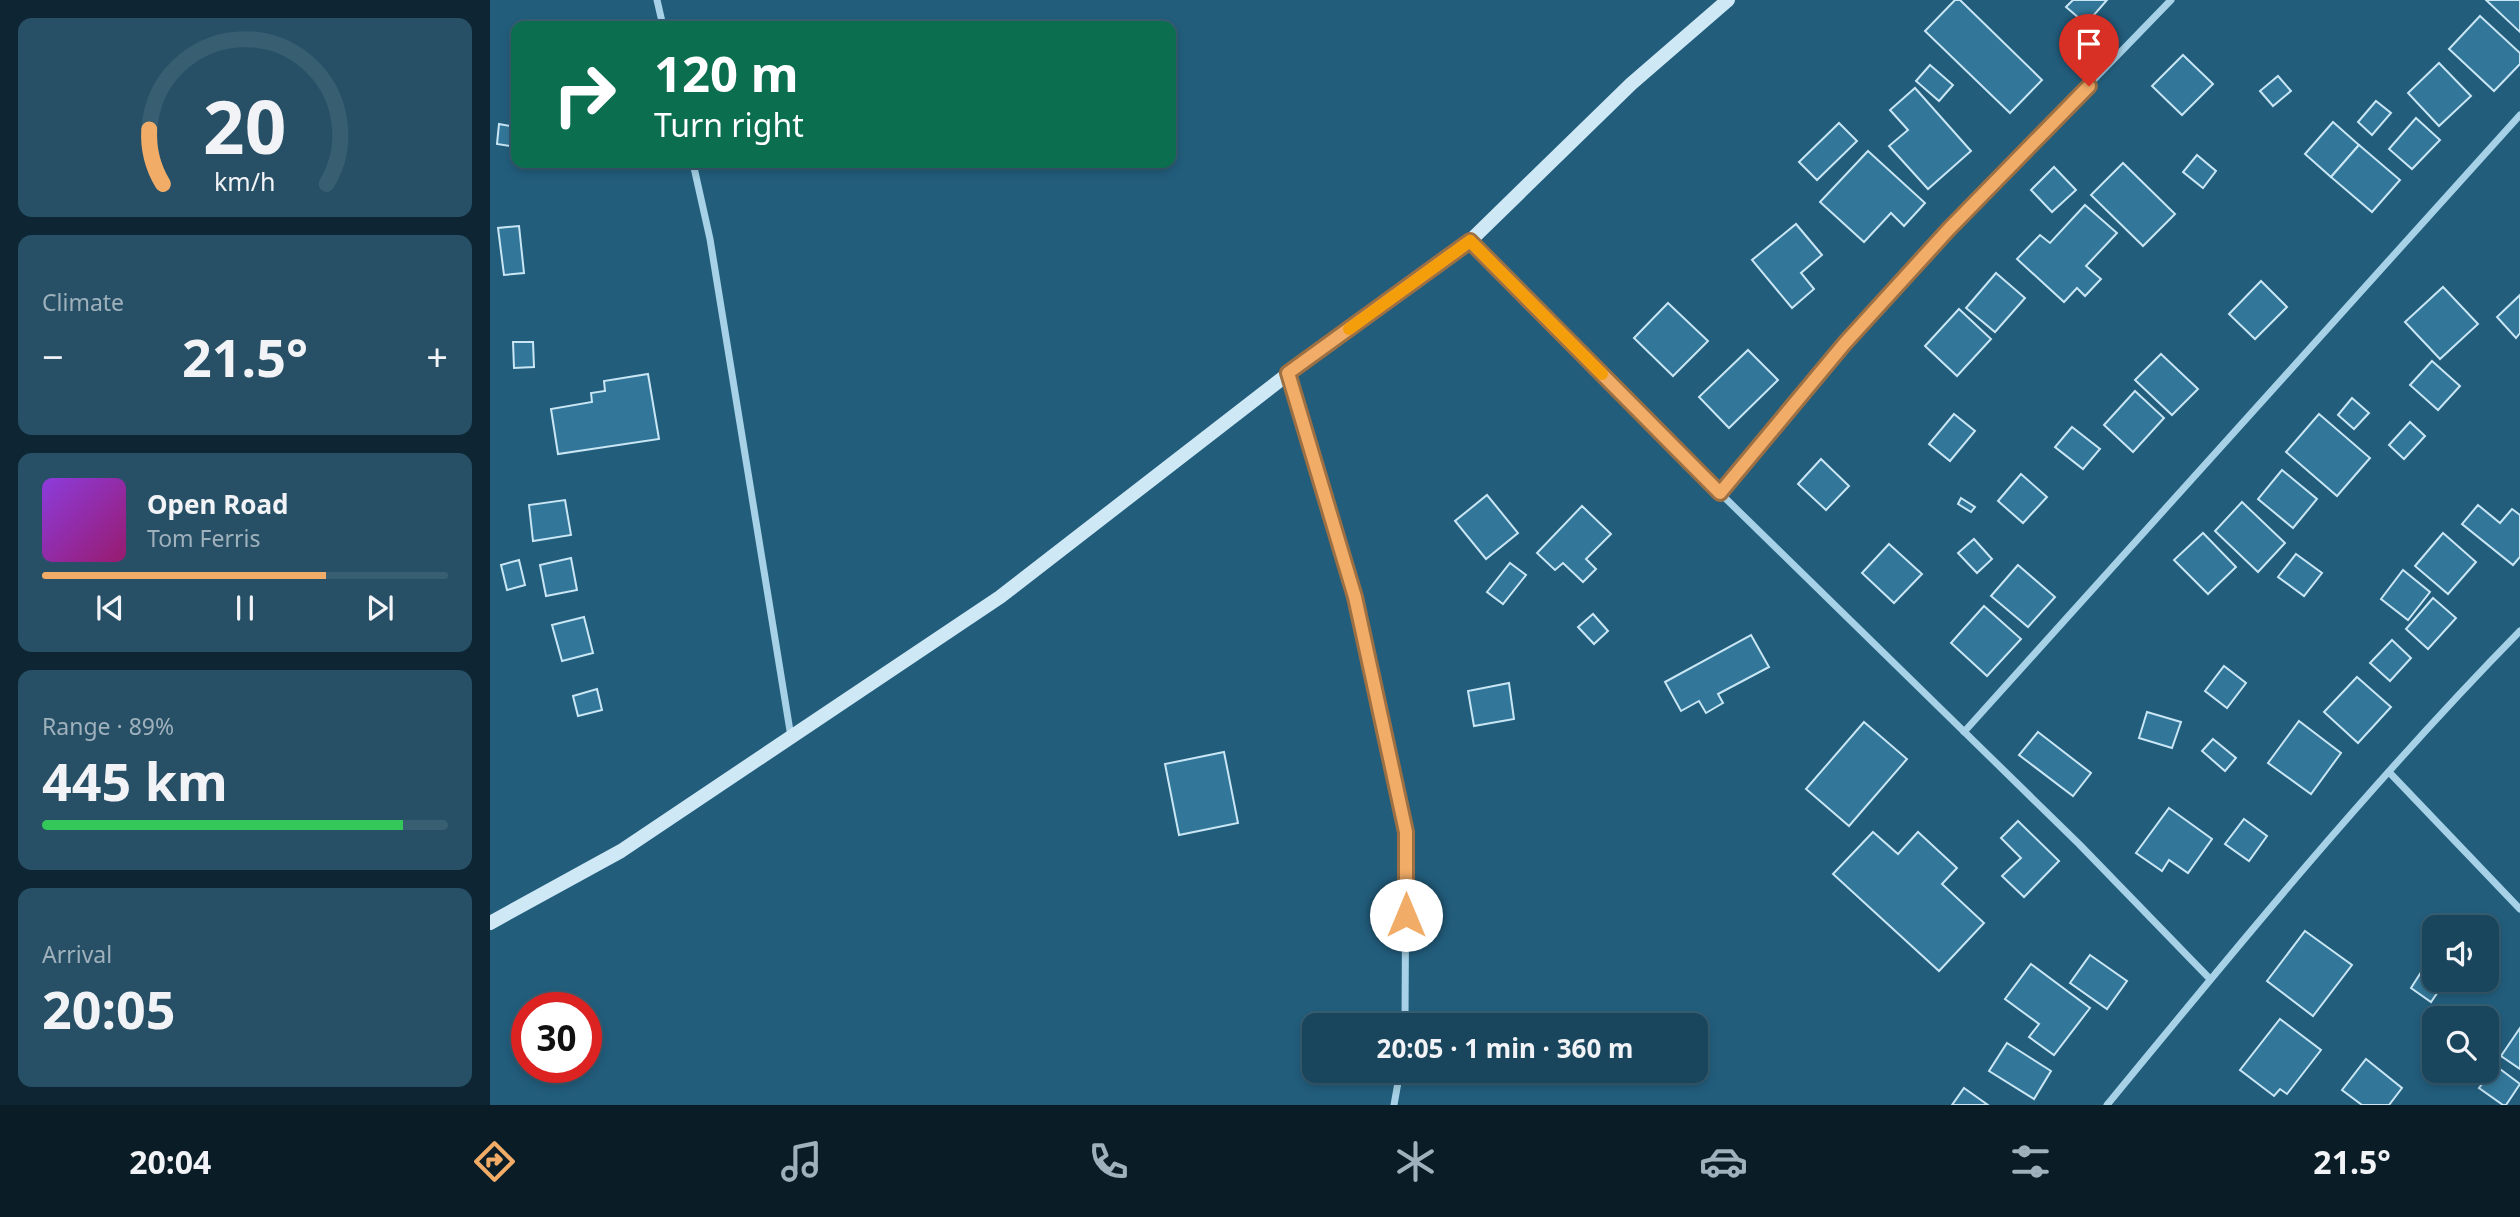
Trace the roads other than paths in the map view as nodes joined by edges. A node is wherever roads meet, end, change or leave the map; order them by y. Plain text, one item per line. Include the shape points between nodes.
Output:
1 (657, 0) edge
2 (1728, 0) edge
3 (2171, 0) edge
4 (662, 21) edge
5 (2520, 115) edge
6 (694, 168) edge
7 (1470, 241) junction
8 (1288, 373) junction
9 (1720, 493) junction
10 (2520, 631) edge
11 (1964, 732) junction
12 (791, 737) junction
13 (2389, 772) junction
14 (2520, 909) edge
15 (490, 923) edge
16 (2210, 979) junction
17 (1405, 1013) edge
18 (1398, 1083) edge
19 (1394, 1105) edge
20 (2106, 1105) edge

1 - 4 street
2 - 7 main road via 1631,84
3 - 9 street via 1949,229 1845,343
5 - 11 street
6 - 12 street via 710,240
7 - 8 main road
7 - 9 street
8 - 12 main road via 1000,597
8 - 17 street via 1355,597 1406,832
9 - 11 street
10 - 13 street
11 - 16 street
12 - 15 main road via 621,851
13 - 14 street
13 - 16 street
16 - 20 street
18 - 19 street

